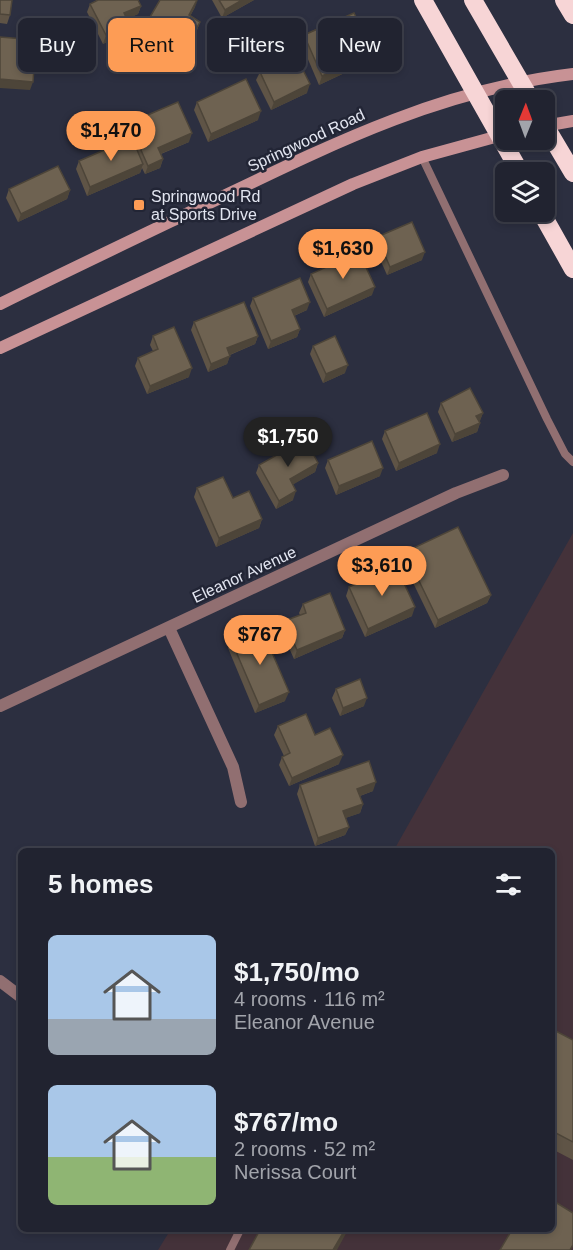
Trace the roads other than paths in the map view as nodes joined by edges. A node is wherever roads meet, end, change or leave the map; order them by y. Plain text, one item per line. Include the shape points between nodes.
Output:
1 (423, 0) edge
2 (473, 0) edge
3 (564, 0) edge
4 (573, 15) edge
5 (573, 74) edge
6 (525, 90) edge
7 (573, 121) edge
8 (555, 123) edge
9 (495, 137) edge
10 (555, 143) edge
11 (422, 157) junction
12 (514, 162) edge
13 (569, 166) edge
14 (547, 222) edge
15 (573, 269) edge
16 (0, 304) edge
17 (0, 348) edge
18 (573, 462) edge
19 (502, 475) dead end
20 (169, 628) junction
21 (0, 706) edge
22 (241, 802) dead end
23 (0, 981) edge
24 (18, 995) edge
25 (239, 1232) edge
26 (231, 1250) edge

1 - 12 highway
2 - 6 highway
3 - 4 highway
5 - 16 main road, Springwood Road via 478,91 378,125 318,150
7 - 8 main road
9 - 11 main road
10 - 13 highway
11 - 17 main road via 343,189
11 - 18 lane via 547,419
14 - 15 highway
19 - 20 street, Eleanor Avenue
20 - 21 street, Eleanor Avenue
20 - 22 street via 233,767
23 - 24 street
25 - 26 lane

